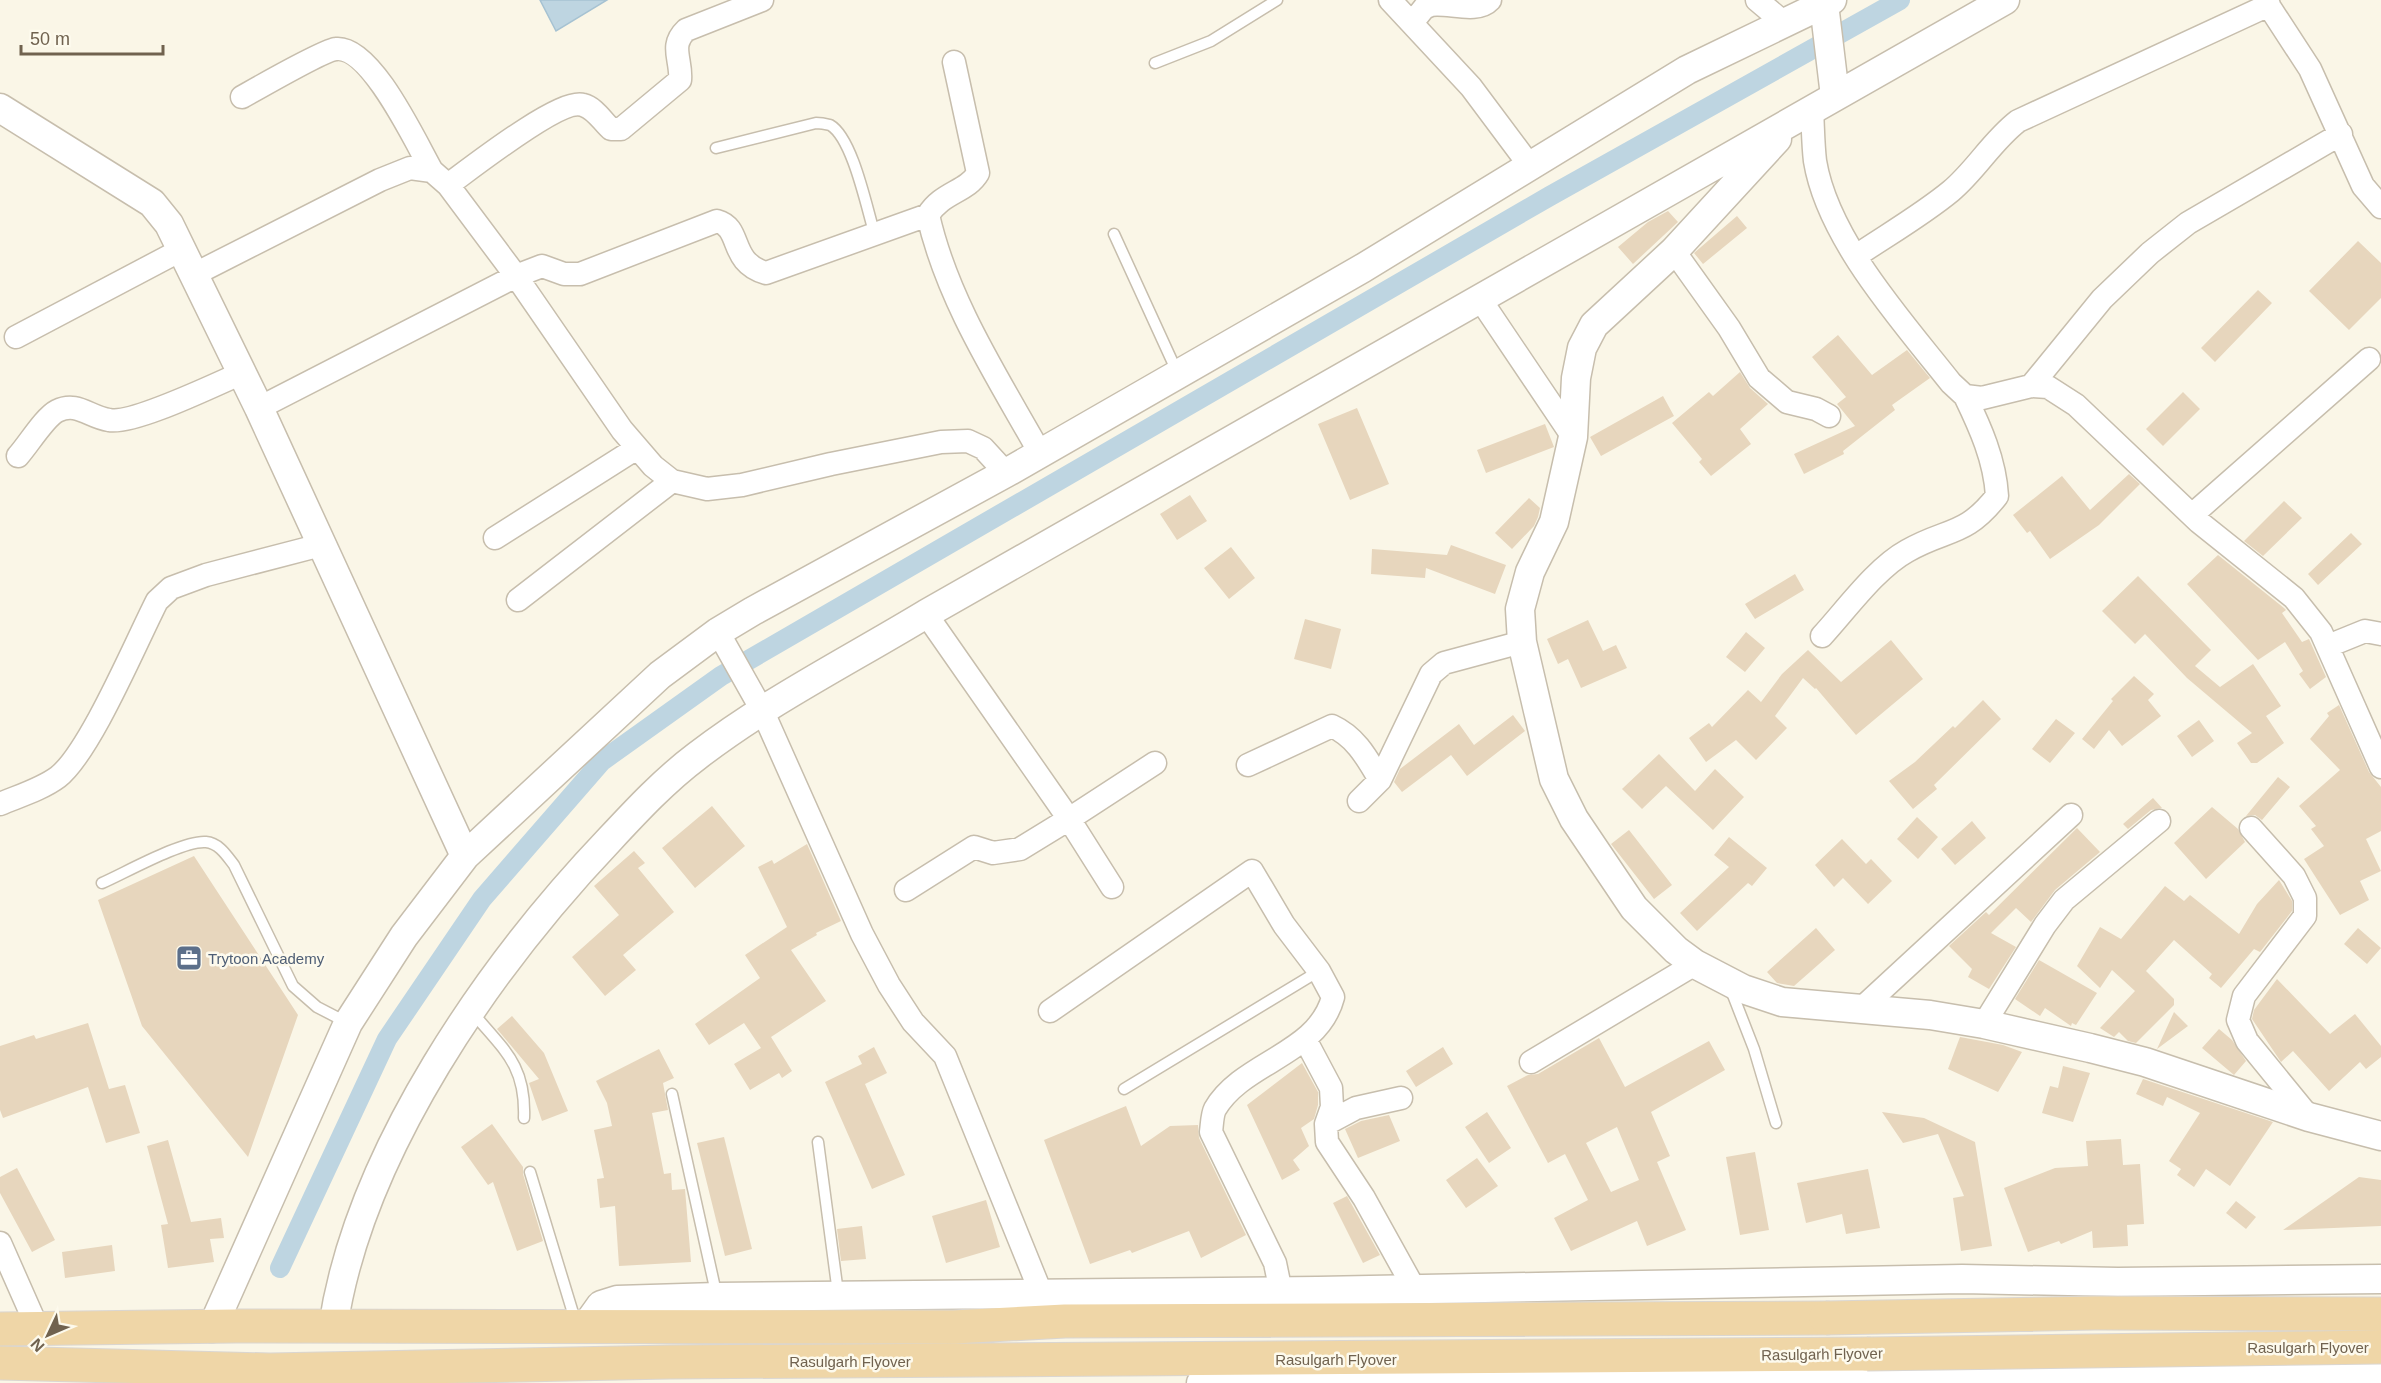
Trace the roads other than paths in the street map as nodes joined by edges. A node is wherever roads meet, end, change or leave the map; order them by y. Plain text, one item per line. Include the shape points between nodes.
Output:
1 (762, 0) edge
2 (1277, 0) edge
3 (1390, 0) edge
4 (1490, 0) edge
5 (1757, 0) edge
6 (2005, 0) edge
7 (2267, 3) edge
8 (1827, 7) edge
9 (1783, 22) junction
10 (1412, 23) junction
11 (954, 62) dead end
12 (1155, 63) dead end
13 (242, 97) dead end
14 (1818, 99) junction
15 (0, 108) edge
16 (2342, 134) junction
17 (716, 148) dead end
18 (1530, 166) junction
19 (440, 178) junction
20 (2372, 182) edge
21 (2381, 207) edge
22 (928, 215) junction
23 (1114, 234) dead end
24 (875, 235) junction
25 (1674, 251) junction
26 (1856, 256) junction
27 (187, 263) junction
28 (516, 276) junction
29 (1480, 298) junction
30 (16, 337) dead end
31 (2369, 359) dead end
32 (242, 373) junction
33 (1178, 374) junction
34 (2031, 386) junction
35 (1965, 396) junction
36 (259, 408) junction
37 (1829, 416) dead end
38 (1573, 437) junction
39 (637, 448) junction
40 (1040, 453) junction
41 (18, 456) dead end
42 (1006, 473) junction
43 (672, 481) junction
44 (2192, 514) junction
45 (495, 538) dead end
46 (321, 544) junction
47 (518, 600) dead end
48 (926, 614) junction
49 (2381, 634) edge
50 (1822, 636) dead end
51 (1522, 642) junction
52 (724, 644) junction
53 (2328, 646) junction
54 (759, 705) junction
55 (1155, 763) dead end
56 (1248, 765) dead end
57 (2381, 767) edge
58 (1380, 780) junction
59 (1359, 801) dead end
60 (0, 804) edge
61 (2070, 815) dead end
62 (1069, 819) junction
63 (2159, 821) dead end
64 (2251, 828) dead end
65 (465, 856) junction
66 (102, 883) dead end
67 (1112, 886) dead end
68 (906, 890) dead end
69 (1695, 964) junction
70 (1319, 971) junction
71 (1728, 981) junction
72 (1862, 1008) junction
73 (1050, 1011) dead end
74 (472, 1012) junction
75 (348, 1023) junction
76 (1984, 1024) junction
77 (1305, 1039) junction
78 (1531, 1062) dead end
79 (1124, 1089) dead end
80 (672, 1094) dead end
81 (1401, 1098) dead end
82 (2309, 1117) junction
83 (524, 1118) dead end
84 (1776, 1123) dead end
85 (1326, 1124) junction
86 (2381, 1136) edge
87 (818, 1142) dead end
88 (530, 1172) dead end
89 (0, 1243) edge
90 (2381, 1279) edge
91 (2118, 1282) junction
92 (1415, 1290) junction
93 (1281, 1292) junction
94 (1041, 1293) junction
95 (839, 1296) junction
96 (717, 1297) junction
97 (2381, 1314) edge
98 (581, 1326) junction
99 (224, 1327) junction
100 (333, 1327) junction
101 (0, 1329) edge
102 (38, 1329) junction
103 (2381, 1347) edge
104 (0, 1363) edge
105 (178, 1372) edge
106 (282, 1374) edge
107 (2381, 1375) edge
108 (2122, 1378) edge
109 (1888, 1380) edge
110 (1607, 1381) edge
111 (1751, 1381) edge
112 (1429, 1382) edge
113 (1201, 1383) edge

1 - 19 street via 686,30 678,37 675,45 680,80 621,129 611,129 582,104 573,105
2 - 12 lane via 1210,41
3 - 10 street
4 - 10 street via 1477,6 1431,5
5 - 9 street
6 - 14 street
7 - 16 street via 2310,69
7 - 26 street via 2018,121 1950,192
8 - 9 street
8 - 14 street
9 - 18 street via 1688,70
10 - 18 street via 1472,87
11 - 22 street via 978,173 973,182 944,197
13 - 19 street via 335,48 352,51 367,63 386,90
14 - 25 street
14 - 26 street via 1818,171 1826,198
14 - 29 street
15 - 27 street via 152,203 169,224
16 - 20 street
16 - 34 street via 2188,223 2150,253 2102,299
17 - 24 lane via 816,123 830,125 851,156
18 - 33 street
19 - 27 street via 410,168
19 - 28 street
20 - 21 street
22 - 24 street
22 - 40 street via 974,335
23 - 33 lane
24 - 28 street via 766,273 752,269 731,231 725,223 717,221 580,274 564,274 542,266
25 - 37 street via 1759,378 1786,402
25 - 38 street via 1594,324 1582,348 1576,378
26 - 35 street via 1875,286
27 - 30 street
27 - 32 street
28 - 36 street
28 - 39 street
29 - 38 street
29 - 48 street
31 - 44 street
32 - 36 street
32 - 41 street via 120,420 68,407 54,412
33 - 40 street
34 - 35 street via 1982,398
34 - 44 street via 2048,387 2076,405
35 - 50 street via 1991,460 1997,496 1970,524 1907,551 1888,565
36 - 46 street
38 - 51 street via 1554,522 1530,572 1520,609
39 - 43 street
39 - 45 street
40 - 42 street
42 - 43 street via 983,448 968,441 941,442 742,485 707,489
42 - 52 street
43 - 47 street
44 - 53 street via 2294,598
46 - 60 street via 171,588 157,602 74,758 58,776
46 - 65 street
48 - 54 street
48 - 62 street
49 - 53 street via 2364,631
51 - 58 street via 1444,663 1431,674
51 - 69 street via 1554,779 1574,819 1634,908
52 - 54 street
52 - 65 street via 660,675
53 - 57 street
54 - 74 street via 643,804 558,893
54 - 94 street via 883,975 914,1022 945,1056
55 - 62 street
56 - 58 street via 1332,726 1346,732 1358,745
58 - 59 street
61 - 72 street
62 - 67 street
62 - 68 street via 1020,849 993,854 974,847
63 - 76 street via 2064,900 2044,925
64 - 82 street via 2294,876 2305,898 2305,916 2244,996 2238,1020 2247,1041
65 - 75 street via 404,936
66 - 75 lane via 190,843 208,841 221,848 234,865 293,986 317,1006
69 - 71 street
69 - 78 street
70 - 73 street via 1284,925 1252,871
70 - 77 street via 1333,997 1329,1012
70 - 79 lane
71 - 72 street via 1782,1002
71 - 84 lane via 1754,1048
72 - 76 street
74 - 83 lane via 519,1070 525,1093
74 - 100 street via 413,1106 368,1196 352,1240
75 - 99 street
76 - 82 street via 2145,1062
77 - 85 street via 1331,1088 1332,1107
77 - 93 street via 1233,1088 1214,1110 1211,1132 1275,1263
80 - 96 lane
81 - 85 street via 1356,1108
82 - 86 street
85 - 92 street via 1327,1142 1364,1198
87 - 95 lane
88 - 98 lane
89 - 102 street
90 - 91 street
91 - 92 street via 1962,1279
91 - 108 street
92 - 93 street
93 - 94 street
94 - 95 street
95 - 96 street
96 - 98 street via 617,1300 601,1305
97 - 98 highway, bridge via 1065,1321 954,1327
98 - 100 highway
99 - 100 highway
99 - 102 highway
101 - 102 highway
103 - 106 highway, Rasulgarh Flyover, bridge via 1516,1358 670,1362
104 - 105 highway, Rasulgarh Flyover
105 - 106 highway, Rasulgarh Flyover
107 - 108 street
108 - 109 street
109 - 111 street
110 - 111 street
110 - 112 street
112 - 113 street

